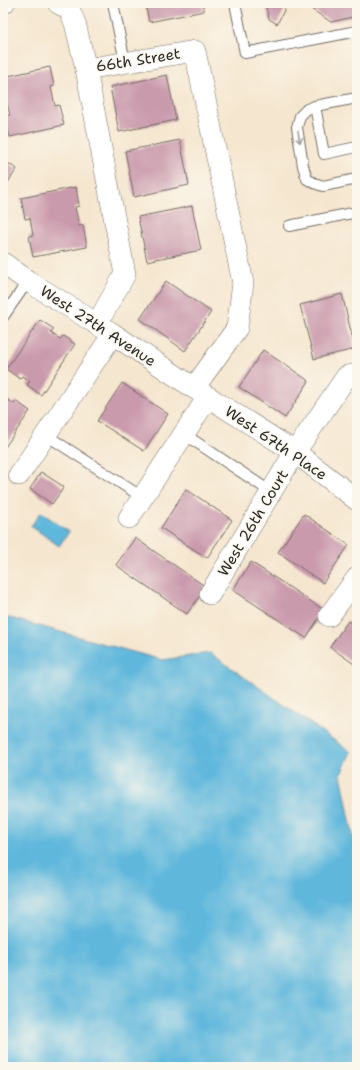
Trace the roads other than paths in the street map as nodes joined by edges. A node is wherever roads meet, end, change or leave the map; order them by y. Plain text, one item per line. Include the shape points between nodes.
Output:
1 (58, 3) edge
2 (113, 3) edge
3 (235, 3) edge
4 (357, 31) edge
5 (125, 62) junction
6 (86, 69) junction
7 (357, 98) edge
8 (315, 106) junction
9 (357, 147) edge
10 (357, 179) edge
11 (357, 212) edge
12 (289, 226) dead end
13 (3, 263) edge
14 (28, 281) junction
15 (3, 317) edge
16 (105, 329) junction
17 (357, 374) edge
18 (201, 393) junction
19 (184, 434) junction
20 (46, 435) junction
21 (295, 452) junction
22 (19, 475) dead end
23 (271, 492) junction
24 (142, 497) junction
25 (357, 500) edge
26 (129, 518) dead end
27 (357, 578) edge
28 (210, 594) dead end
29 (329, 616) dead end

1 - 6 street via 69,9 75,23
2 - 5 lane
3 - 4 lane via 245,53
5 - 6 street, 66th Street
5 - 18 street, 66th Street via 195,51 243,283 237,328
6 - 16 street, 66th Street via 125,274
7 - 8 lane
8 - 9 lane via 324,154
8 -> 10 lane via 300,116 297,127 307,179 323,186
11 - 12 lane
13 - 14 street, West 27th Avenue
14 - 15 lane
14 - 16 street, West 27th Avenue
16 - 18 street, West 27th Avenue
16 - 20 street, 66th Street
17 - 21 street, West 26th Court via 347,376
18 - 19 street
18 - 21 street, West 67th Place
19 - 23 lane
19 - 24 street
20 - 22 street, 66th Street
20 - 24 lane
21 - 23 street, West 26th Court
21 - 25 street, West 67th Place
23 - 28 street, West 26th Court
24 - 26 street
27 - 29 street

